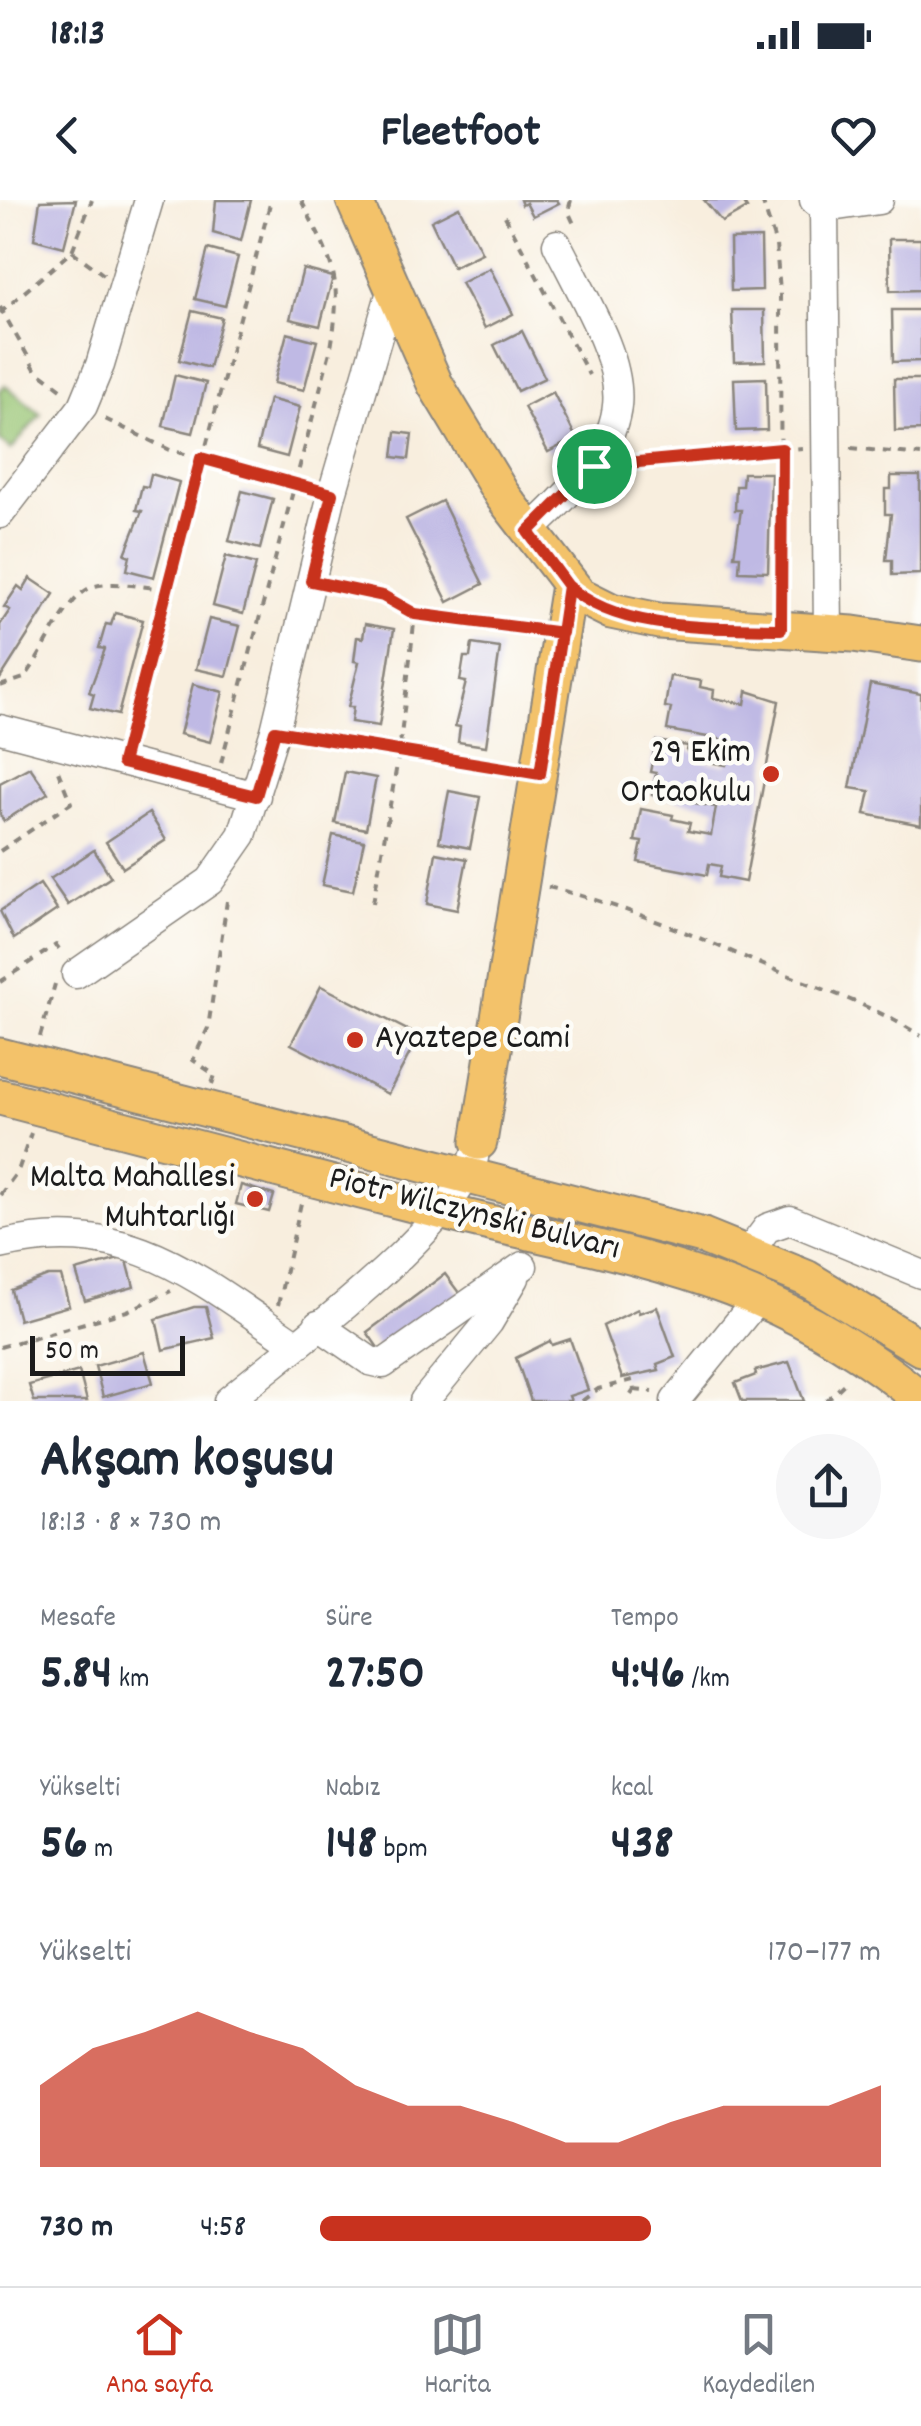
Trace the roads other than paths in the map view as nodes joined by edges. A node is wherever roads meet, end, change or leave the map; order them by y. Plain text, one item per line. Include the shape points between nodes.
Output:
1 (149, 200) edge
2 (879, 200) edge
3 (819, 204) edge
4 (363, 205) edge
5 (557, 244) dead end
6 (392, 288) junction
7 (0, 514) edge
8 (528, 532) junction
9 (568, 586) junction
10 (828, 633) junction
11 (921, 644) edge
12 (0, 730) edge
13 (256, 796) junction
14 (66, 968) road end
15 (0, 1056) edge
16 (0, 1096) edge
17 (474, 1158) junction
18 (444, 1212) junction
19 (544, 1232) junction
20 (0, 1245) edge
21 (748, 1252) junction
22 (523, 1266) junction
23 (921, 1274) edge
24 (760, 1296) junction
25 (318, 1325) junction
26 (295, 1344) junction
27 (921, 1348) edge
28 (921, 1399) edge
29 (228, 1401) edge
30 (424, 1401) edge
31 (675, 1401) edge

1 - 7 street via 83,406
2 - 3 street
3 - 10 street
4 - 6 main road
5 - 8 street via 614,367 616,422 594,466
6 - 8 main road via 435,384
6 - 13 street
8 - 9 main road
9 - 10 main road via 594,604 632,616
9 - 17 main road
10 - 11 main road
12 - 13 street
13 - 14 street via 234,852 210,881
15 - 17 main road, Piotr Wilczynski Bulvarı via 172,1104
16 - 18 main road, Piotr Wilczynski Bulvarı
17 - 18 street
17 - 21 main road, Piotr Wilczynski Bulvarı
18 - 19 main road, Piotr Wilczynski Bulvarı
18 - 25 street
19 - 22 street
19 - 24 main road, Piotr Wilczynski Bulvarı
20 - 26 street via 38,1237 142,1248
21 - 23 street via 767,1228 790,1220
21 - 27 main road, Piotr Wilczynski Bulvarı via 832,1292
22 - 25 street via 383,1364
22 - 30 street via 489,1322
24 - 28 main road, Piotr Wilczynski Bulvarı via 848,1344
24 - 31 street
25 - 26 street
26 - 29 street

